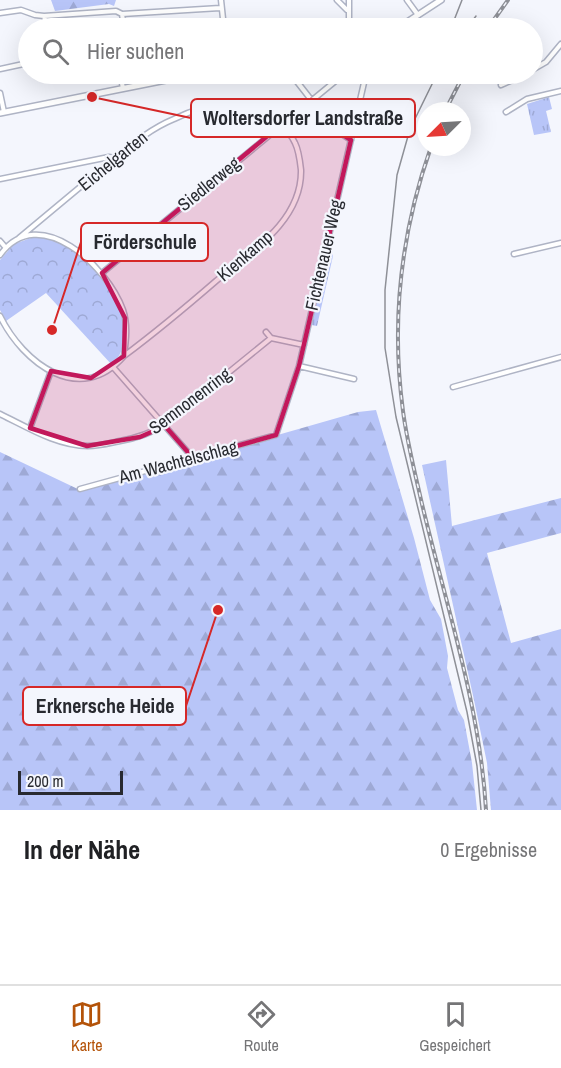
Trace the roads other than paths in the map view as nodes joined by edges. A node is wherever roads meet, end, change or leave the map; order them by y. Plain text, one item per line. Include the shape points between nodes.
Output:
1 (221, 0) edge
2 (337, 0) edge
3 (349, 0) edge
4 (407, 0) edge
5 (441, 0) edge
6 (220, 8) junction
7 (0, 13) edge
8 (349, 13) junction
9 (122, 14) junction
10 (44, 16) joint
11 (418, 16) junction
12 (122, 18) edge
13 (222, 18) edge
14 (349, 18) edge
15 (415, 18) edge
16 (561, 44) edge
17 (543, 64) edge
18 (18, 65) edge
19 (0, 69) edge
20 (122, 84) edge
21 (144, 84) edge
22 (299, 84) edge
23 (331, 84) edge
24 (364, 84) edge
25 (123, 88) junction
26 (561, 91) edge
27 (0, 93) edge
28 (311, 100) junction
29 (2, 112) edge
30 (506, 112) dead end
31 (282, 125) junction
32 (351, 140) junction
33 (115, 158) junction
34 (0, 179) edge
35 (19, 238) junction
36 (0, 241) edge
37 (561, 243) edge
38 (6, 248) junction
39 (514, 254) dead end
40 (0, 255) edge
41 (102, 273) junction
42 (0, 316) edge
43 (266, 332) dead end
44 (271, 338) junction
45 (304, 345) junction
46 (124, 356) junction
47 (561, 357) edge
48 (299, 366) junction
49 (113, 367) junction
50 (51, 371) junction
51 (354, 379) dead end
52 (453, 387) dead end
53 (0, 414) edge
54 (164, 425) junction
55 (30, 428) junction
56 (276, 435) joint
57 (193, 458) junction
58 (80, 489) dead end

1 - 6 street
2 - 8 street
3 - 8 street
4 - 11 street
5 - 11 main road
6 - 9 street
6 - 13 street
7 - 10 street via 21,10
8 - 14 street
9 - 10 street via 114,10
9 - 12 street
11 - 15 main road
16 - 17 street
18 - 19 street
20 - 25 street
21 - 25 main road
22 - 28 street
23 - 28 street, Siedlerweg
24 - 32 street, Fichtenauer Weg
25 - 29 main road
26 - 30 street via 527,99
27 - 29 street
28 - 31 street, Siedlerweg
28 - 32 street via 334,129
31 - 33 street, Eichelgarten via 260,105 218,104 167,122
31 - 41 street, Siedlerweg
31 - 46 street, Kienkamp via 298,150 301,168 297,196 283,220 263,243
32 - 45 street, Fichtenauer Weg
33 - 34 street
33 - 35 street, Eichelgarten
35 - 38 street, Eichelgarten
35 - 41 street via 42,236 61,241
36 - 38 street
37 - 39 street
38 - 40 street, Eichelgarten
41 - 46 street via 125,318
42 - 50 street via 26,354
43 - 44 street
44 - 45 street
44 - 54 street, Semnonenring
45 - 48 street, Fichtenauer Weg
46 - 49 street, Kienkamp
47 - 52 street
48 - 51 street
48 - 56 street, Fichtenauer Weg
49 - 50 street via 83,379
49 - 54 street
50 - 55 street
53 - 55 street, Semnonenring
54 - 55 street, Semnonenring via 140,437 87,446 66,443
54 - 57 street
56 - 57 street, Am Wachtelschlag
57 - 58 street, Am Wachtelschlag

